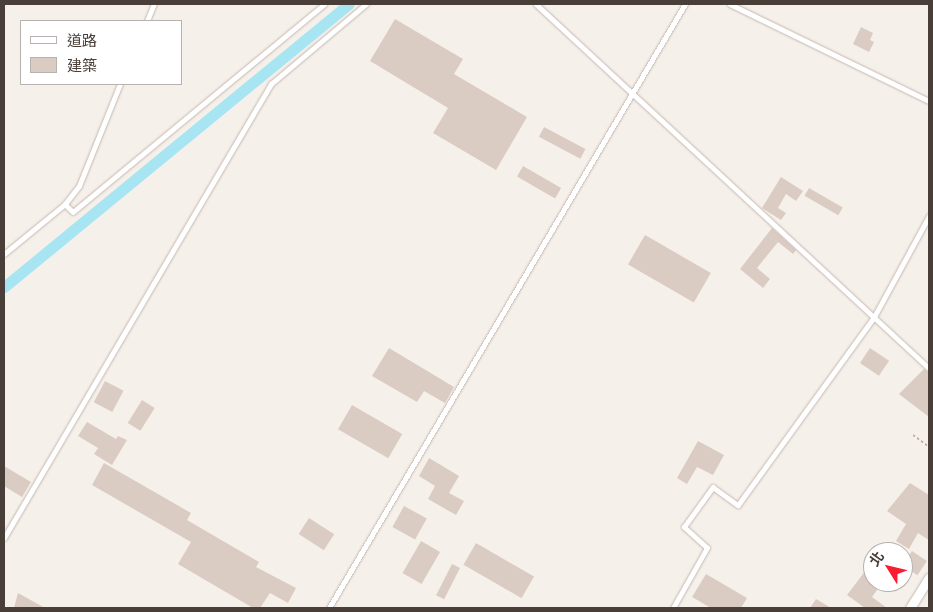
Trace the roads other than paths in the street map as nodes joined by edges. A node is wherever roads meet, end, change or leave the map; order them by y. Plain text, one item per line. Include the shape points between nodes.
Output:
1 (154, 4) edge
2 (324, 4) edge
3 (366, 4) edge
4 (536, 4) edge
5 (685, 4) edge
6 (730, 4) edge
7 (147, 20) edge
8 (120, 85) edge
9 (633, 95) junction
10 (929, 101) edge
11 (65, 204) junction
12 (929, 216) edge
13 (4, 254) edge
14 (874, 316) junction
15 (929, 368) edge
16 (4, 538) edge
17 (929, 578) edge
18 (329, 608) edge
19 (673, 608) edge
20 (910, 608) edge

1 - 7 lane
2 - 11 lane via 73,212
3 - 16 lane via 271,84
4 - 9 lane
5 - 9 lane
6 - 10 lane
8 - 11 lane via 79,186
9 - 14 lane
9 - 18 lane
11 - 13 lane
12 - 14 lane
14 - 15 lane
14 - 19 lane via 738,505 713,487 684,527 707,548
17 - 20 street

